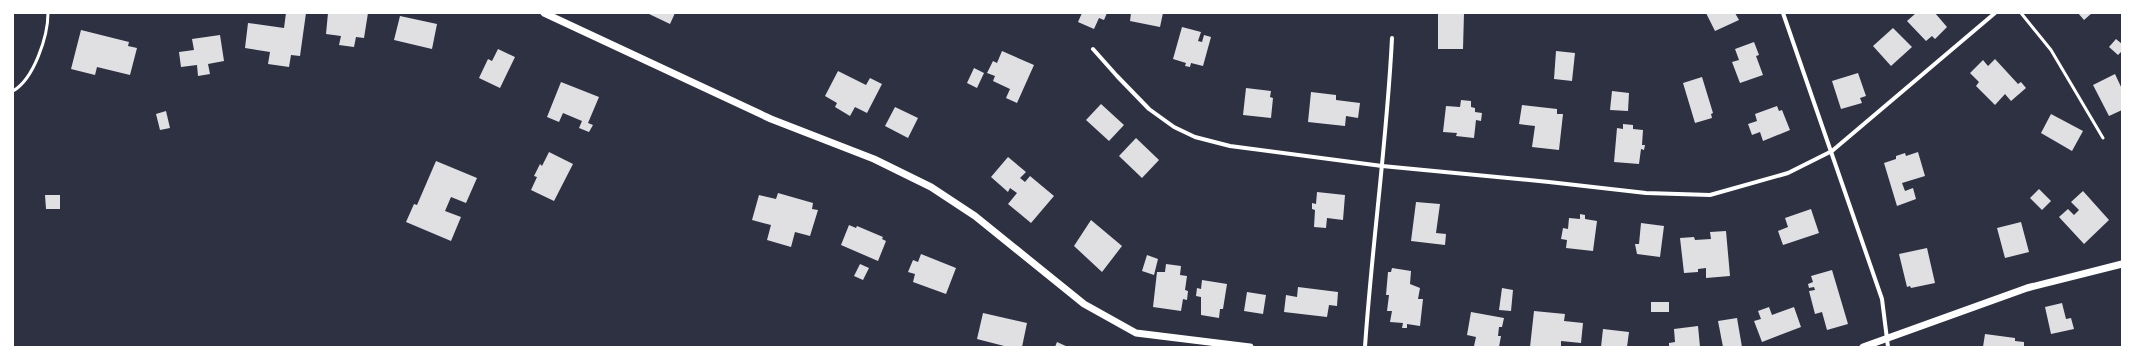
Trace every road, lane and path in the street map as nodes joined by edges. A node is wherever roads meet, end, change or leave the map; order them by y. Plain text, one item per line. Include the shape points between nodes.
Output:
1 (48, 13) edge
2 (544, 13) edge
3 (1783, 13) edge
4 (1995, 13) edge
5 (2021, 13) edge
6 (1392, 38) dead end
7 (1093, 49) dead end
8 (13, 92) edge
9 (2103, 138) dead end
10 (1832, 151) junction
11 (1382, 166) junction
12 (2122, 264) edge
13 (1888, 339) junction
14 (1250, 347) edge
15 (1365, 347) edge
16 (1863, 347) edge
17 (1888, 347) edge

1 - 8 lane via 48,31 40,51 30,72
2 - 14 street via 770,119 874,159 931,187 975,216 1084,304 1136,333
3 - 10 street
4 - 10 street
5 - 9 lane via 2051,50
6 - 11 street
7 - 11 street via 1149,109 1174,128 1195,137 1230,146
10 - 11 street via 1788,174 1710,195 1646,193
10 - 13 street via 1882,299
11 - 15 street via 1369,279
12 - 13 street via 2027,288
13 - 16 street
13 - 17 street

